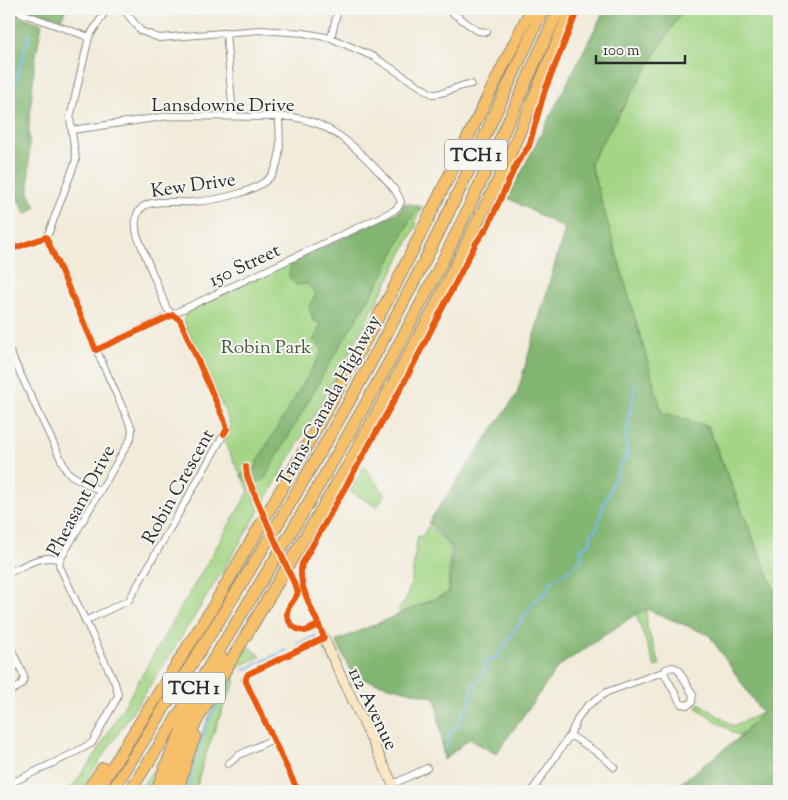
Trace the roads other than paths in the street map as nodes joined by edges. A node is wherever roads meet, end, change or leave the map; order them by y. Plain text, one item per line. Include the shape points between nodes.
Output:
1 (10, 9) edge
2 (107, 9) edge
3 (123, 9) edge
4 (338, 9) edge
5 (447, 9) edge
6 (531, 9) edge
7 (543, 9) edge
8 (559, 9) edge
9 (571, 9) edge
10 (226, 32) junction
11 (487, 32) dead end
12 (89, 38) junction
13 (331, 38) junction
14 (471, 84) dead end
15 (233, 116) junction
16 (279, 117) junction
17 (72, 130) junction
18 (401, 202) joint
19 (46, 237) junction
20 (9, 250) edge
21 (173, 314) junction
22 (9, 350) edge
23 (96, 350) junction
24 (100, 492) junction
25 (60, 560) junction
26 (9, 573) edge
27 (260, 585) junction
28 (86, 621) junction
29 (324, 638) joint
30 (9, 644) edge
31 (173, 669) junction
32 (226, 669) junction
33 (664, 673) junction
34 (9, 692) edge
35 (570, 735) junction
36 (273, 739) junction
37 (228, 764) dead end
38 (614, 767) dead end
39 (427, 768) dead end
40 (9, 784) edge
41 (395, 788) edge
42 (87, 791) edge
43 (97, 791) edge
44 (112, 791) edge
45 (130, 791) edge
46 (157, 791) edge
47 (166, 791) edge
48 (178, 791) edge
49 (298, 791) edge
50 (532, 791) edge

1 - 12 street
2 - 12 street
3 - 10 street via 142,31 159,38
4 - 13 street
5 - 11 street via 478,31
6 - 31 highway via 392,292 310,440
7 - 44 highway, Trans-Canada Highway / TCH 1 via 476,155 400,306 323,447
8 - 27 highway, Trans-Canada Highway / TCH 1 via 491,163 420,306
9 - 32 highway via 504,169 432,313 350,462
10 - 13 street via 275,30
10 - 15 street
12 - 17 street via 70,118
13 - 14 street via 374,57 432,94
15 - 16 street, Lansdowne Drive
15 - 17 street, Lansdowne Drive via 168,116
16 - 18 street, Lansdowne Drive via 314,122 342,137 371,163
16 - 21 street, Kew Drive via 278,160 273,174 265,182 246,191 199,202 157,201 145,205 140,212 136,228 138,239 167,309
17 - 19 street via 76,160
18 - 21 street, 150 Street via 393,211
19 - 20 street
19 - 23 street
21 - 23 street, 150 Street
21 - 28 street, Robin Crescent via 180,320 226,422 226,429 129,600
22 - 24 street via 66,470
23 - 24 street, Pheasant Drive via 133,432
24 - 25 street, Pheasant Drive
25 - 26 street via 34,561
25 - 28 street, Pheasant Drive via 61,569
27 - 45 highway, Trans-Canada Highway / TCH 1
27 - 46 highway via 187,720 164,768
28 - 40 street, Pheasant Drive via 115,684 116,702 92,743
29 - 36 street via 248,674 246,682
29 - 41 street, 112 Avenue
30 - 34 street via 24,676 20,687
31 - 42 highway
31 - 43 highway
32 - 47 highway via 182,749
32 - 48 highway via 198,728
33 - 33 street via 681,704 690,704 693,695 678,669 668,668
33 - 35 street via 599,696 579,716
35 - 38 street
35 - 50 street
36 - 37 street via 238,755
36 - 49 street
39 - 41 street

